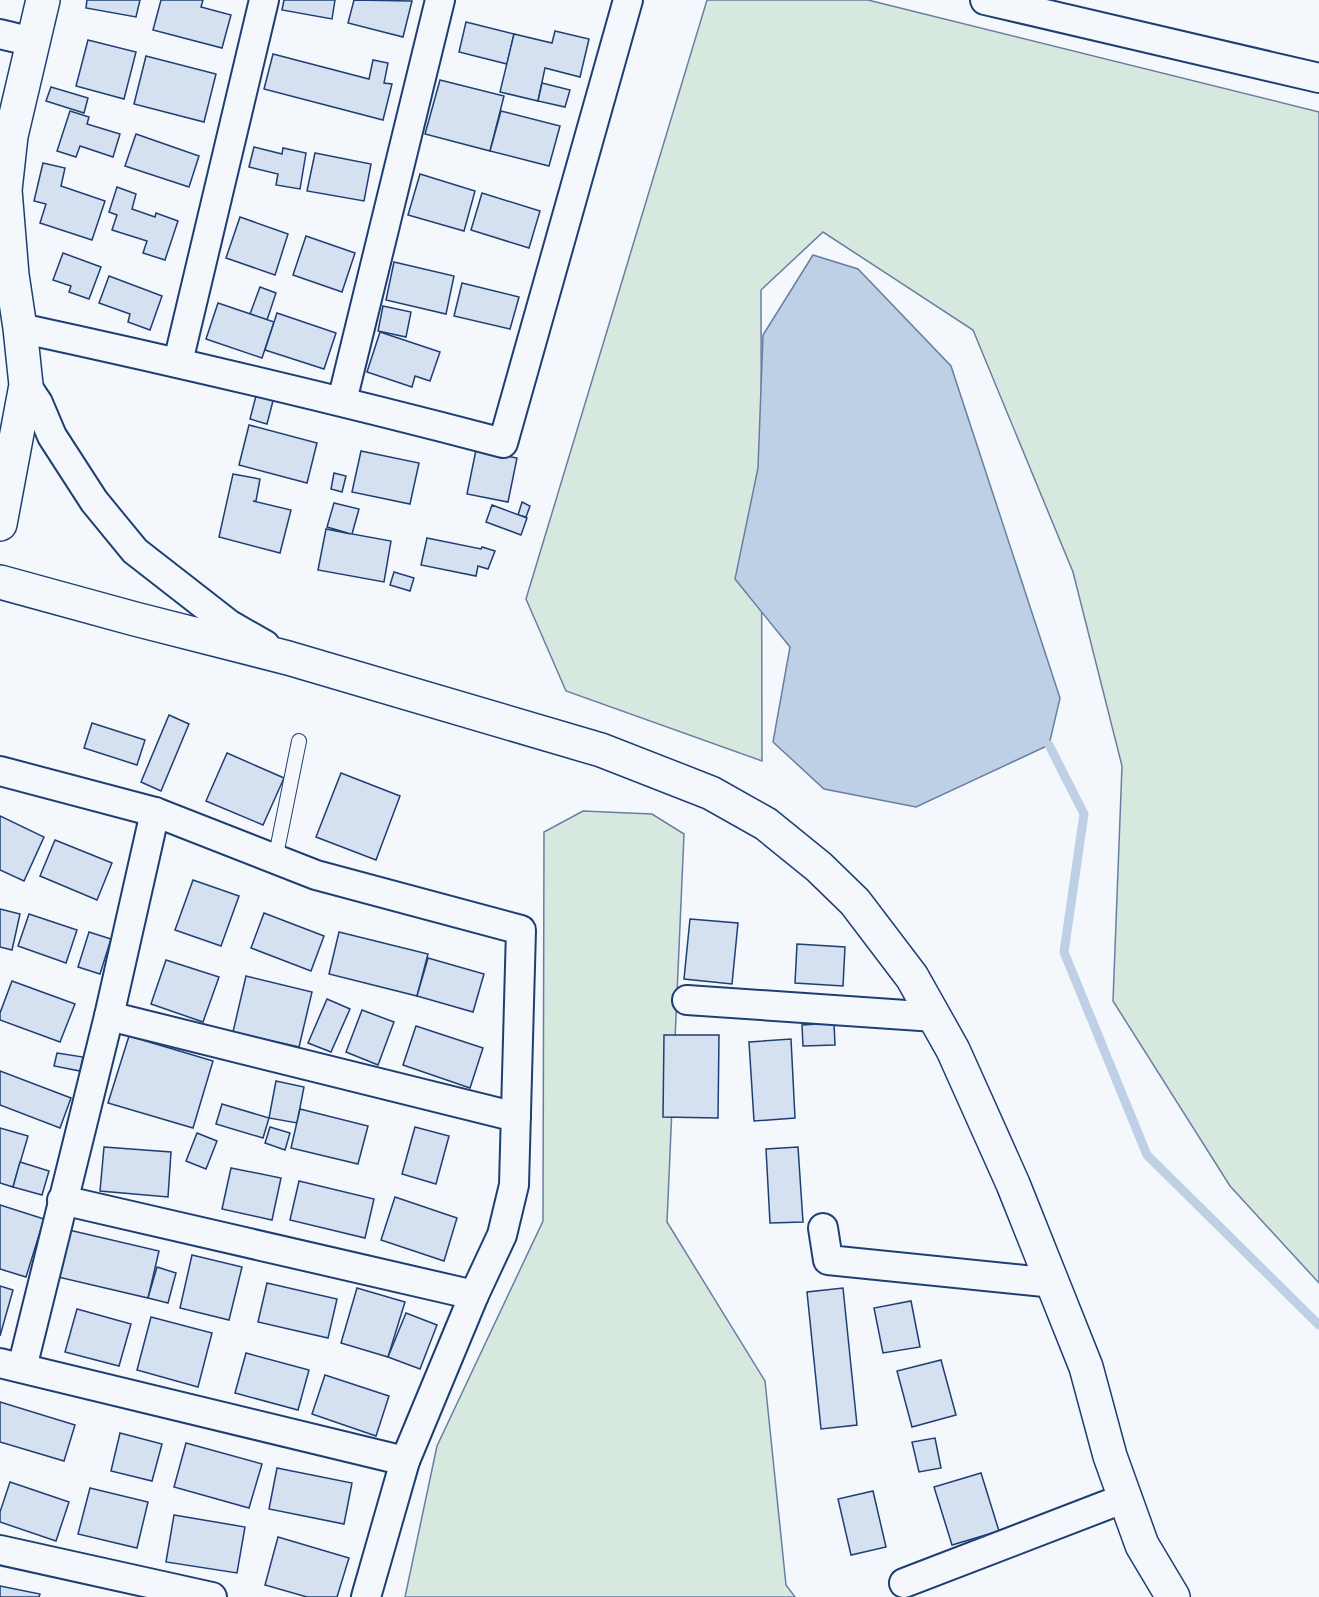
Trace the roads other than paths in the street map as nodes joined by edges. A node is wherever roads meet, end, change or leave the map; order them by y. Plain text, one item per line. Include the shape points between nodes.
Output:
1 (43, 0) edge
2 (264, 0) edge
3 (440, 0) edge
4 (628, 0) edge
5 (985, 0) edge
6 (0, 34) edge
7 (33, 42) junction
8 (1319, 78) edge
9 (20, 328) junction
10 (177, 362) junction
11 (26, 385) junction
12 (342, 401) junction
13 (0, 524) edge
14 (0, 582) edge
15 (288, 658) junction
16 (299, 741) dead end
17 (0, 771) edge
18 (155, 812) junction
19 (275, 860) junction
20 (687, 1000) dead end
21 (109, 1016) junction
22 (935, 1017) junction
23 (516, 1117) junction
24 (62, 1200) junction
25 (824, 1228) dead end
26 (1054, 1283) junction
27 (474, 1295) junction
28 (11, 1366) edge
29 (405, 1461) junction
30 (1125, 1498) junction
31 (0, 1550) edge
32 (904, 1583) dead end
33 (212, 1597) edge
34 (366, 1597) edge
35 (1173, 1597) edge

1 - 7 street
2 - 10 street
3 - 12 street
4 - 12 street via 504,443
5 - 8 street
6 - 7 street
7 - 9 street via 11,136 5,190
9 - 10 street
9 - 11 street
10 - 12 street
11 - 13 street
11 - 15 street via 52,436 94,501 135,551 230,625
14 - 15 street
15 - 22 street via 601,750 711,793 765,824 855,902 912,977
16 - 19 lane
17 - 18 street
18 - 19 street
18 - 21 street
19 - 23 street via 316,875 521,930
20 - 22 street
21 - 23 street
21 - 24 street
22 - 26 street via 991,1134
23 - 27 street via 514,1185 502,1235
24 - 27 street
24 - 28 street
25 - 26 street via 828,1260
26 - 30 street via 1086,1367
27 - 29 street
28 - 29 street
29 - 34 street
30 - 32 street
30 - 35 street via 1142,1545
31 - 33 street

